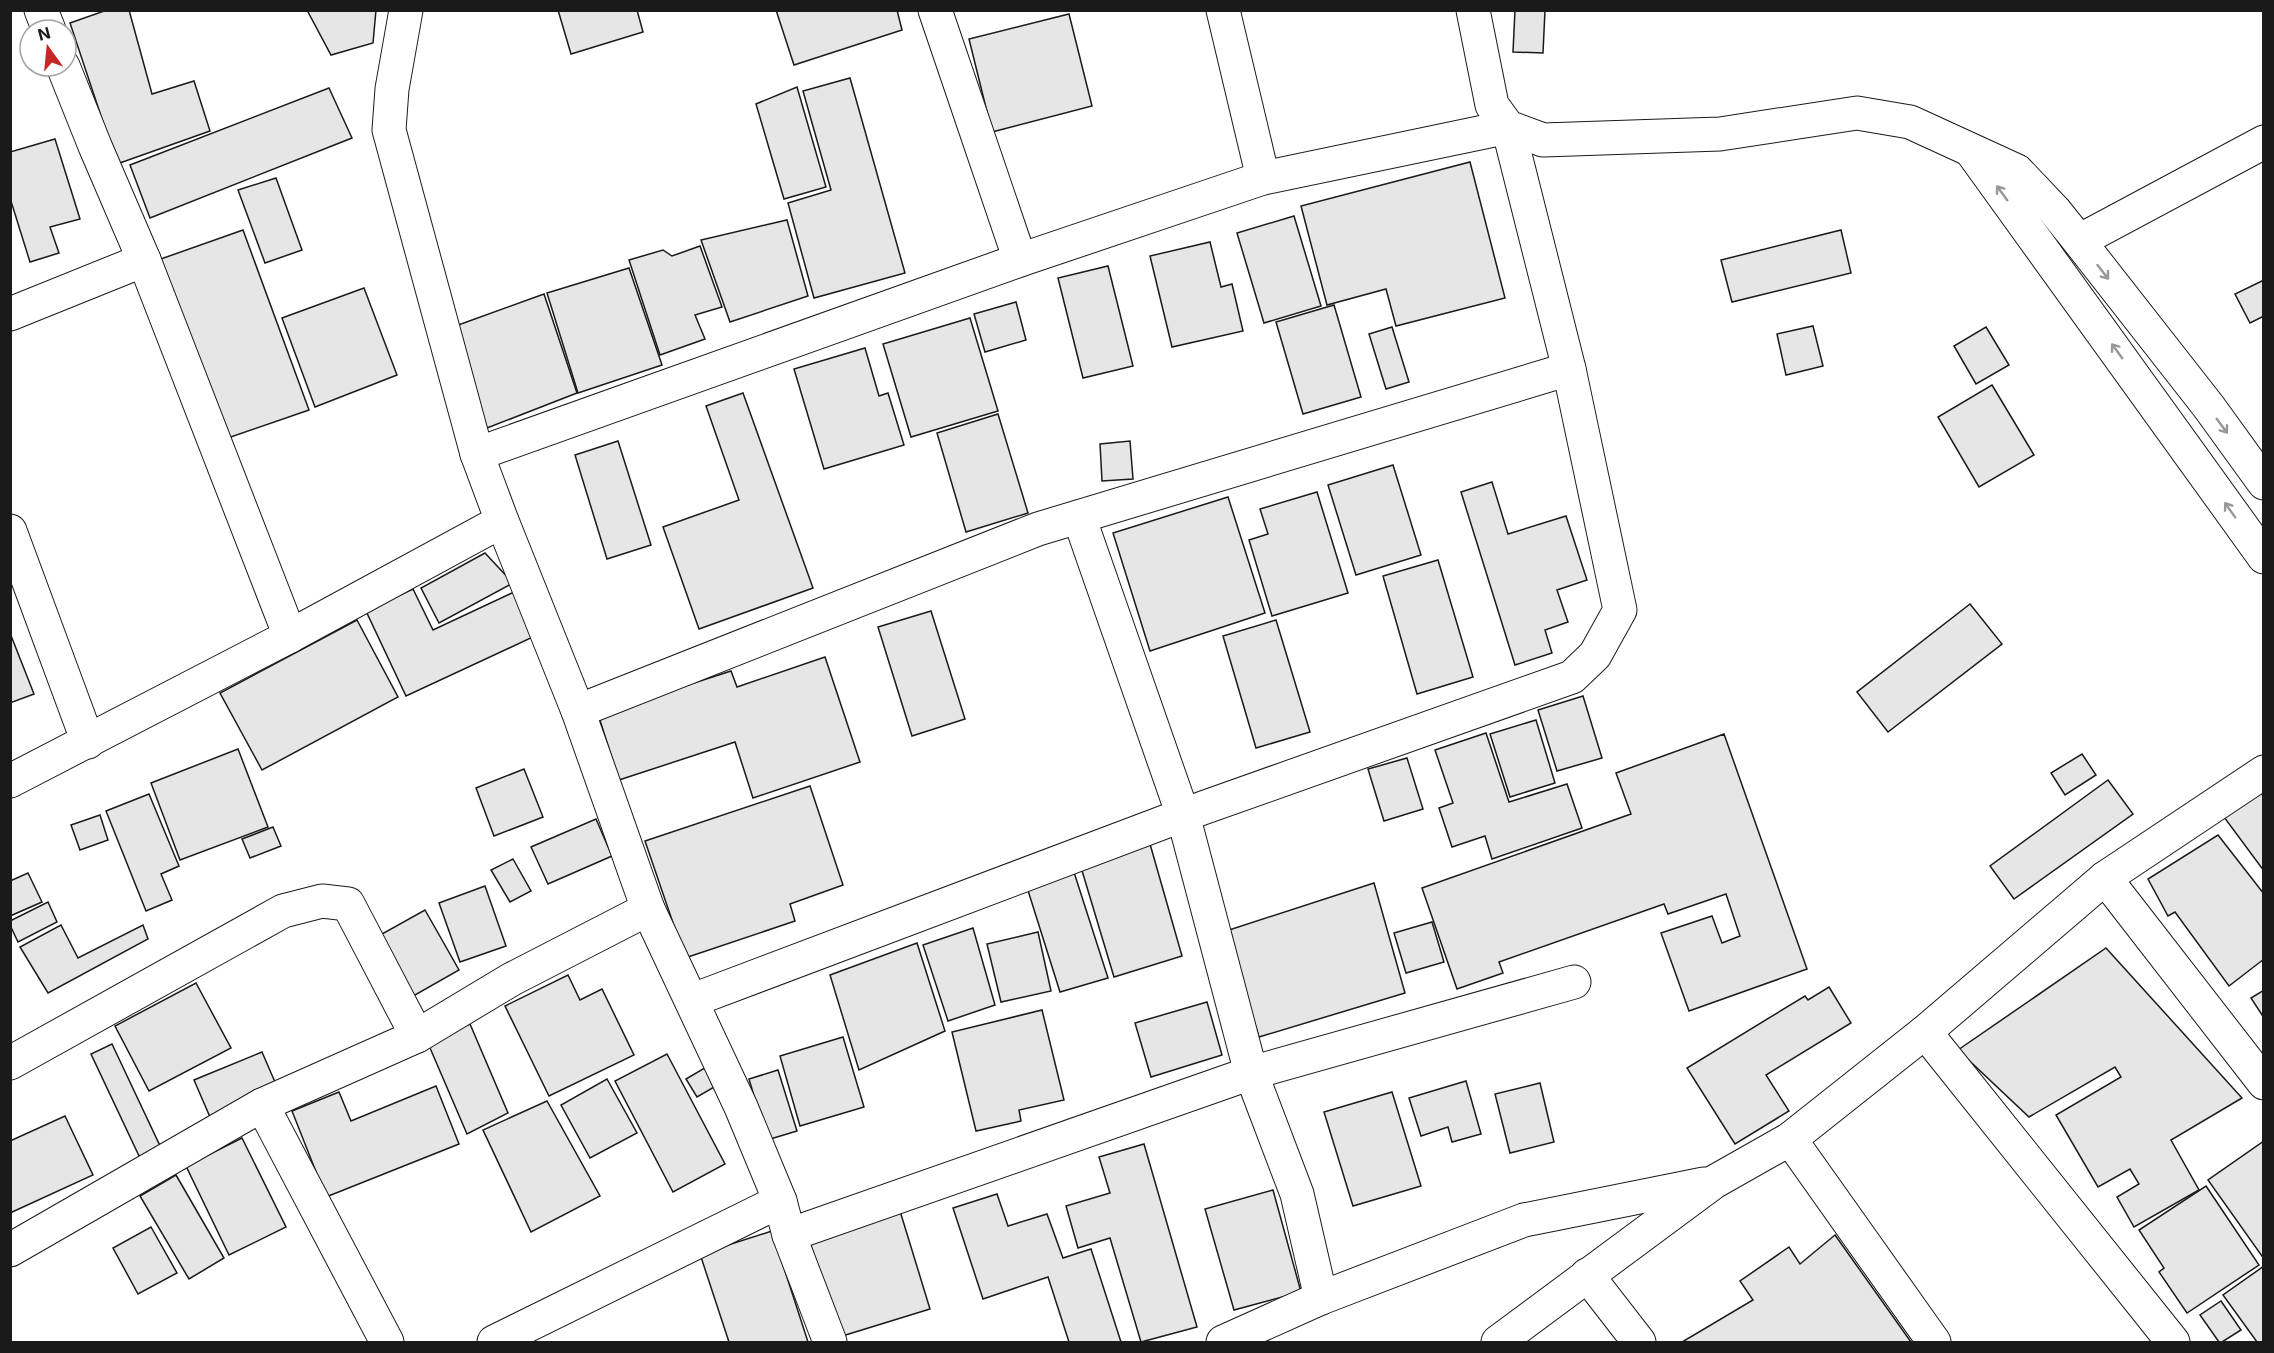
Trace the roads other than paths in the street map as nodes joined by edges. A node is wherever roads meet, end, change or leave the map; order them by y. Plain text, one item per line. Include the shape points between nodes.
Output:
1 (406, 10) edge
2 (935, 10) edge
3 (1223, 10) edge
4 (1473, 10) edge
5 (68, 78) edge
6 (1508, 127) junction
7 (2264, 142) edge
8 (1970, 149) junction
9 (1263, 178) junction
10 (2079, 241) junction
11 (144, 260) junction
12 (1020, 260) junction
13 (10, 314) edge
14 (1569, 369) junction
15 (477, 454) junction
16 (2264, 483) edge
17 (1079, 517) junction
18 (502, 521) junction
19 (10, 531) edge
20 (2264, 557) edge
21 (290, 636) junction
22 (578, 711) junction
23 (88, 742) junction
24 (2264, 772) edge
25 (10, 782) edge
26 (1183, 815) junction
27 (2105, 878) junction
28 (648, 909) junction
29 (1574, 982) dead end
30 (693, 1000) junction
31 (1925, 1032) junction
32 (417, 1036) junction
33 (10, 1063) edge
34 (1251, 1072) junction
35 (2264, 1083) edge
36 (262, 1106) junction
37 (1790, 1139) junction
38 (1714, 1182) junction
39 (780, 1201) junction
40 (789, 1235) junction
41 (10, 1250) edge
42 (1587, 1275) junction
43 (1322, 1298) junction
44 (387, 1342) edge
45 (494, 1342) edge
46 (830, 1342) edge
47 (1223, 1342) edge
48 (1498, 1342) edge
49 (1639, 1342) edge
50 (1934, 1342) edge
51 (2173, 1342) edge

1 - 15 street via 389,130
2 - 12 street
3 - 9 street
4 - 6 street via 1492,105
5 - 11 street
6 - 8 street via 1544,140 1720,134 1857,113 1910,122
6 - 9 street
6 - 14 street
7 - 10 street
8 - 10 street via 2017,171
20 -> 8 street
9 - 12 street
10 -> 16 street
11 - 13 street
11 - 21 street
12 - 15 street
14 - 17 street
14 - 26 street via 1620,610 1595,656 1572,677
15 - 18 street
17 - 22 street via 1038,529
17 - 26 street
18 - 21 street
18 - 22 street
19 - 23 street
21 - 23 street
22 - 28 street
23 - 25 street
24 - 27 street
26 - 30 street
26 - 34 street
27 - 31 street
27 - 35 street
28 - 30 street
28 - 32 street via 512,979
29 - 34 street
30 - 39 street
31 - 37 street
31 - 51 street
32 - 33 street via 348,904 322,901 283,910
32 - 36 street
34 - 40 street
34 - 43 street via 1297,1194
36 - 41 street
36 - 44 street
37 - 38 street
37 - 50 street
38 - 42 street
38 - 43 street via 1524,1220
39 - 40 street
39 - 45 street
40 - 46 street
42 - 48 street
42 - 49 street
43 - 47 street

